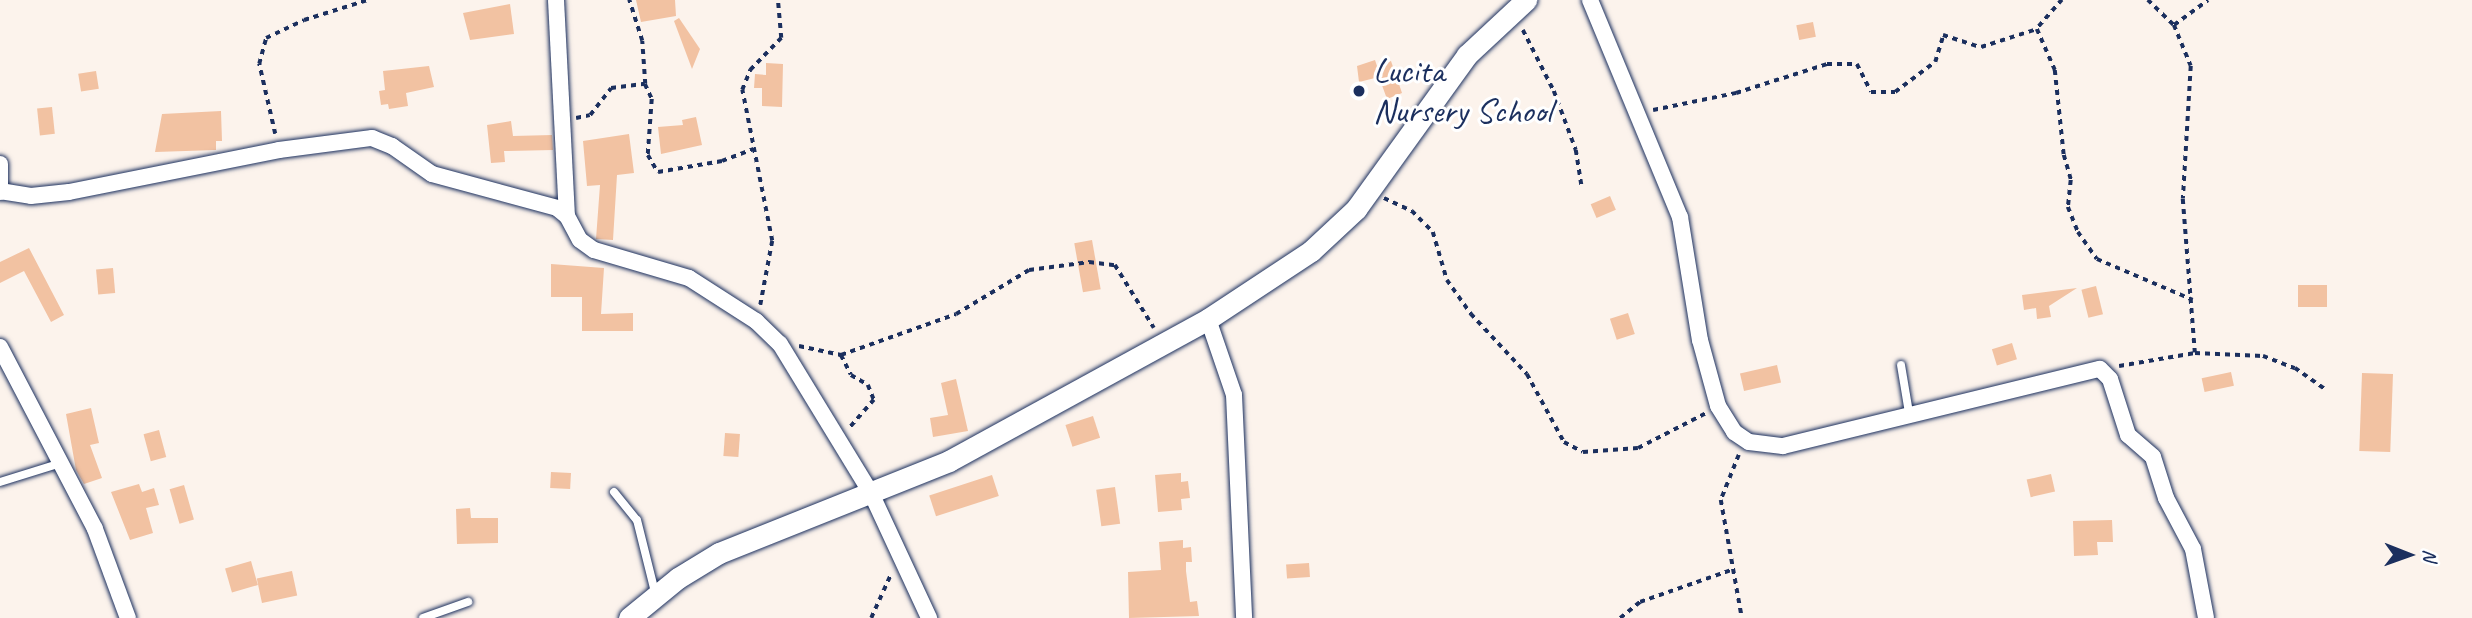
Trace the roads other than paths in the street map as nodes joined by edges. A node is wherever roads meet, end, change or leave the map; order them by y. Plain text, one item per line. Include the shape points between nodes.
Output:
1 (556, 0) edge
2 (1590, 0) edge
3 (1516, 3) edge
4 (0, 164) edge
5 (0, 191) edge
6 (567, 216) junction
7 (1208, 319) junction
8 (0, 347) edge
9 (1901, 365) dead end
10 (1909, 412) junction
11 (61, 463) junction
12 (0, 482) edge
13 (614, 492) dead end
14 (872, 495) junction
15 (656, 595) junction
16 (468, 602) dead end
17 (128, 618) edge
18 (423, 618) edge
19 (629, 618) edge
20 (929, 618) edge
21 (1244, 618) edge
22 (2206, 618) edge

1 - 6 street
2 - 10 street via 1680,217 1700,340 1718,406 1734,432 1749,442 1783,446
3 - 7 street via 1467,55 1370,192 1311,251
4 - 5 street
5 - 6 street via 31,196 69,192 279,150 356,139 383,140 432,174 544,203
6 - 14 street via 572,231 594,250 682,275 756,321 779,344
7 - 14 street via 949,461
7 - 21 street via 1234,395
8 - 11 street
9 - 10 lane
10 - 22 street via 2100,369 2110,379 2128,435 2153,457 2166,498 2185,528
11 - 12 lane
11 - 17 street via 116,576
13 - 15 lane via 637,520
14 - 15 street via 739,543
14 - 20 street
15 - 19 street
16 - 18 lane

